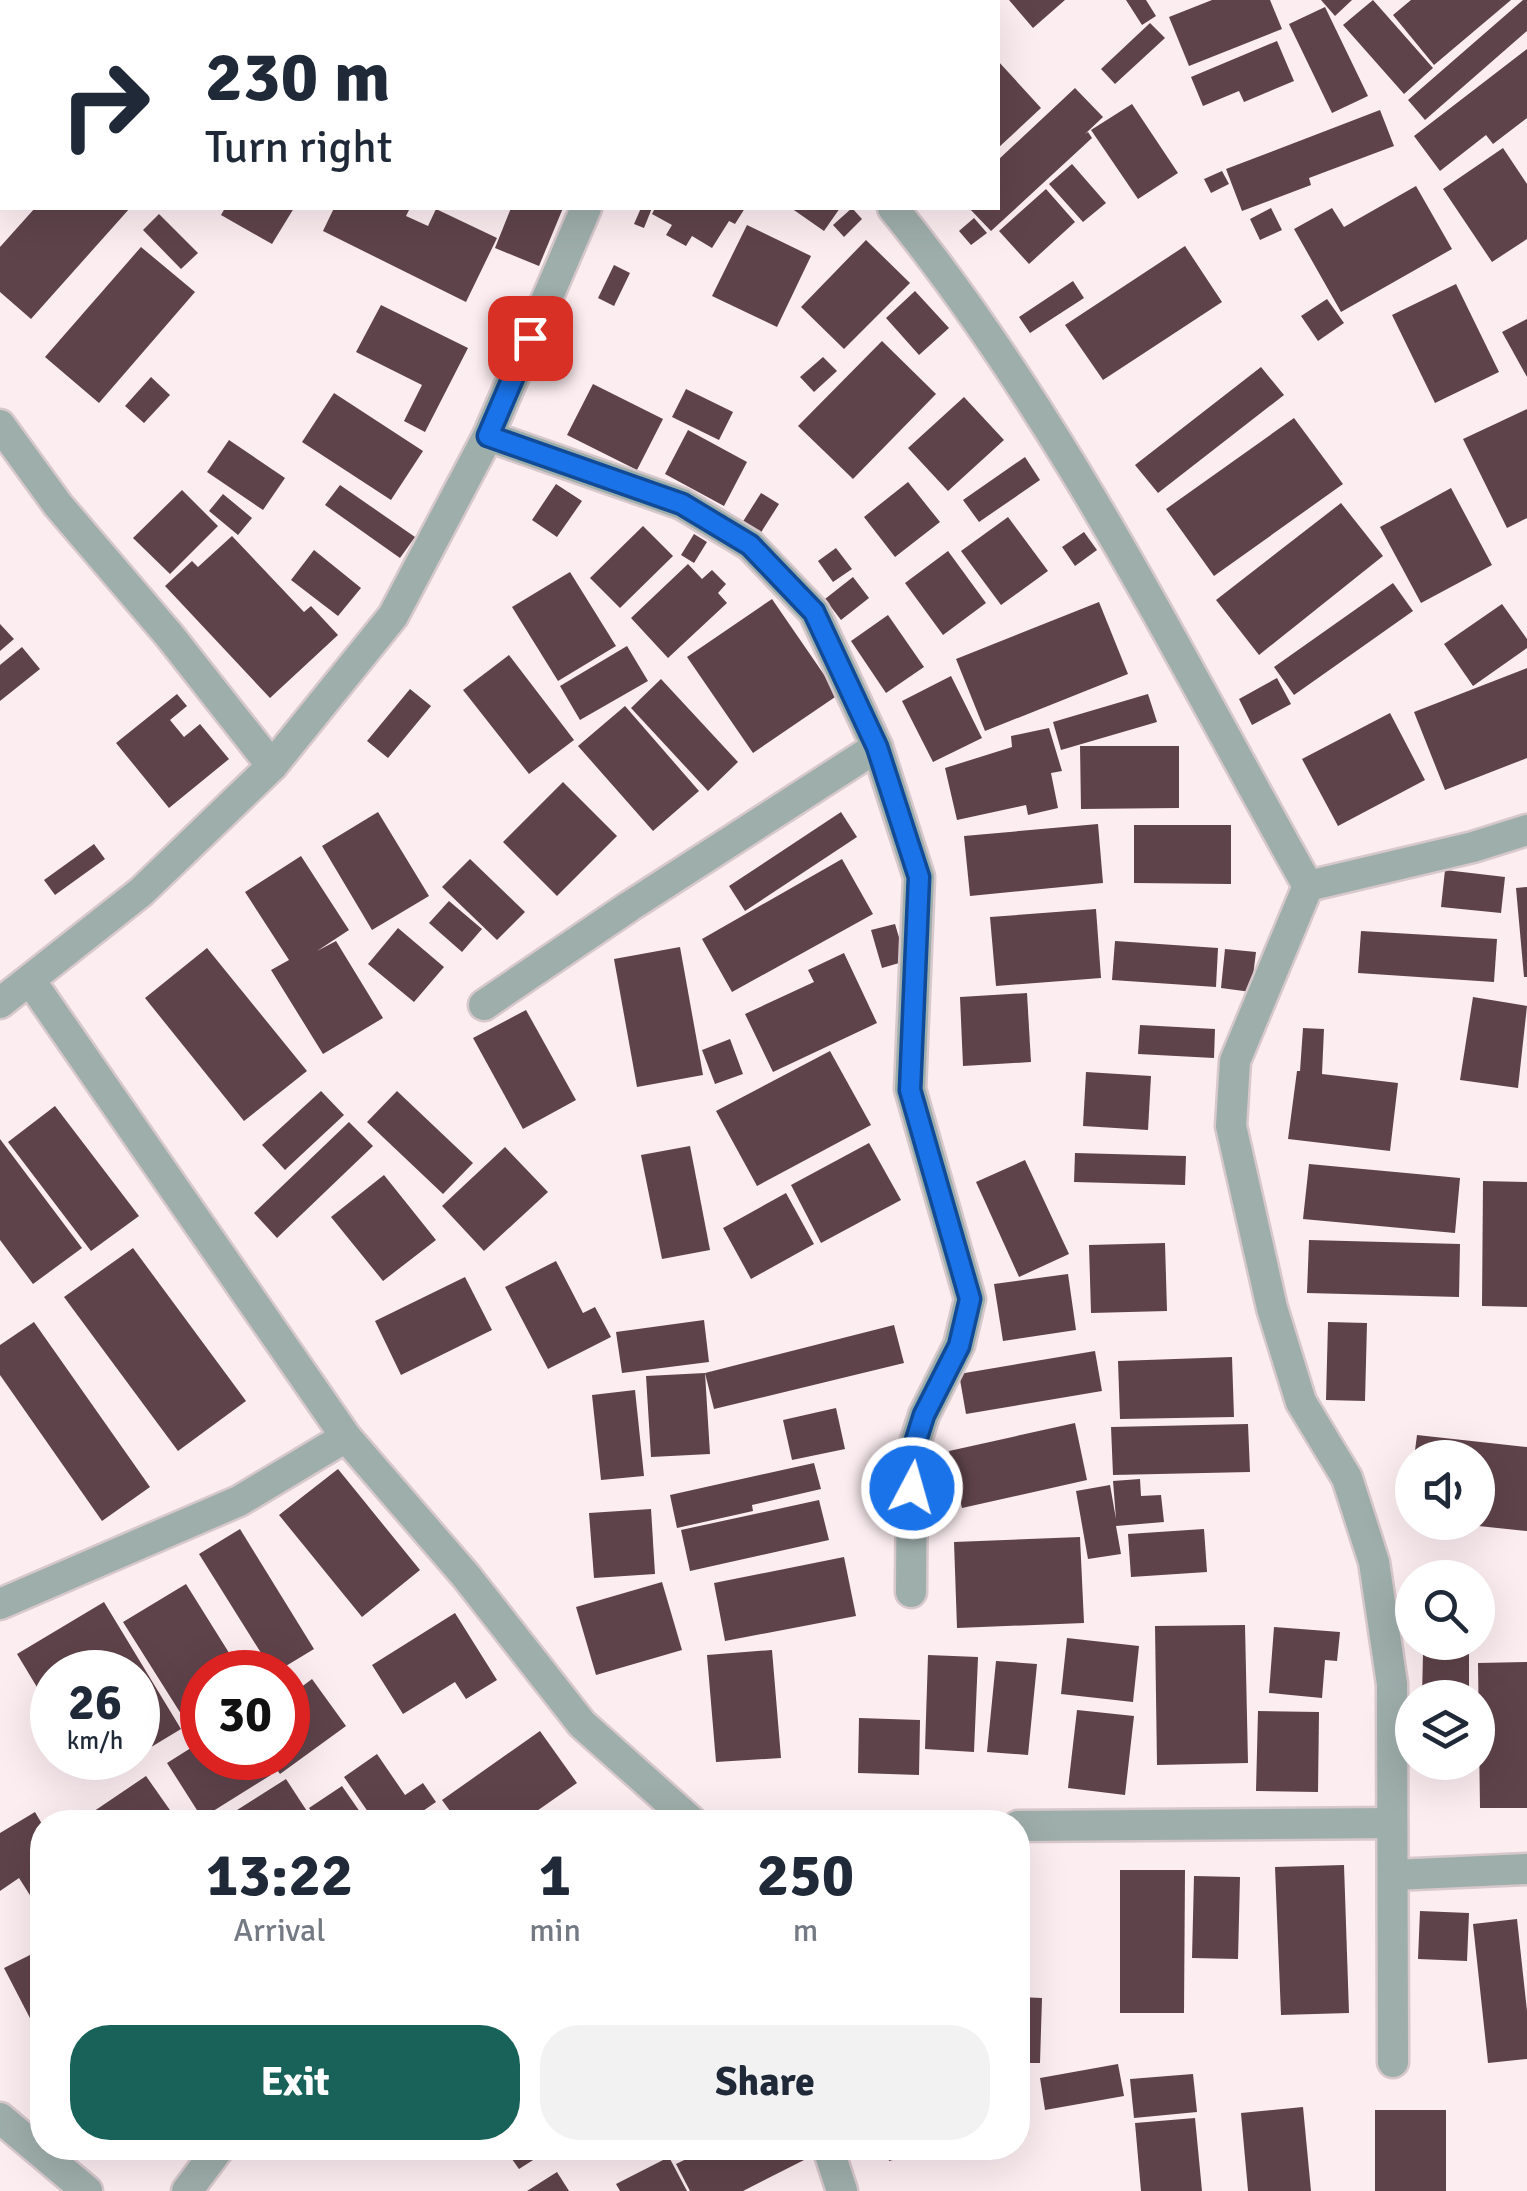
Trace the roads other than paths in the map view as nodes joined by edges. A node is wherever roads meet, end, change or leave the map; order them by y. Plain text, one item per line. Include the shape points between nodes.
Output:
1 (585, 210) edge
2 (895, 210) edge
3 (0, 425) edge
4 (488, 436) junction
5 (877, 747) junction
6 (272, 766) junction
7 (1527, 830) edge
8 (1308, 886) junction
9 (30, 980) junction
10 (0, 1003) edge
11 (484, 1005) dead end
12 (346, 1437) junction
13 (911, 1592) dead end
14 (0, 1604) edge
15 (679, 1810) edge
16 (1392, 1823) junction
17 (1030, 1826) edge
18 (1527, 1869) edge
19 (1393, 1874) junction
20 (1393, 2062) dead end
21 (0, 2118) edge
22 (30, 2143) edge
23 (49, 2160) edge
24 (210, 2160) edge
25 (832, 2160) edge
26 (86, 2191) edge
27 (187, 2191) edge
28 (842, 2191) edge

1 - 4 street
2 - 8 street via 952,280 1057,440
3 - 6 street via 58,506
4 - 5 street via 682,504 750,545 814,612
4 - 6 street via 393,616
5 - 11 street
5 - 13 street via 919,877 910,1090 970,1299 959,1346 912,1453
6 - 9 street via 141,892
7 - 8 street
8 - 16 street via 1236,1060 1231,1126 1272,1308 1301,1402 1347,1478 1374,1562 1392,1684
9 - 10 street
9 - 12 street
12 - 14 street via 239,1501
12 - 15 street via 582,1724
16 - 17 street
16 - 19 street
18 - 19 street
19 - 20 street
21 - 22 street
23 - 26 street
24 - 27 street
25 - 28 street

